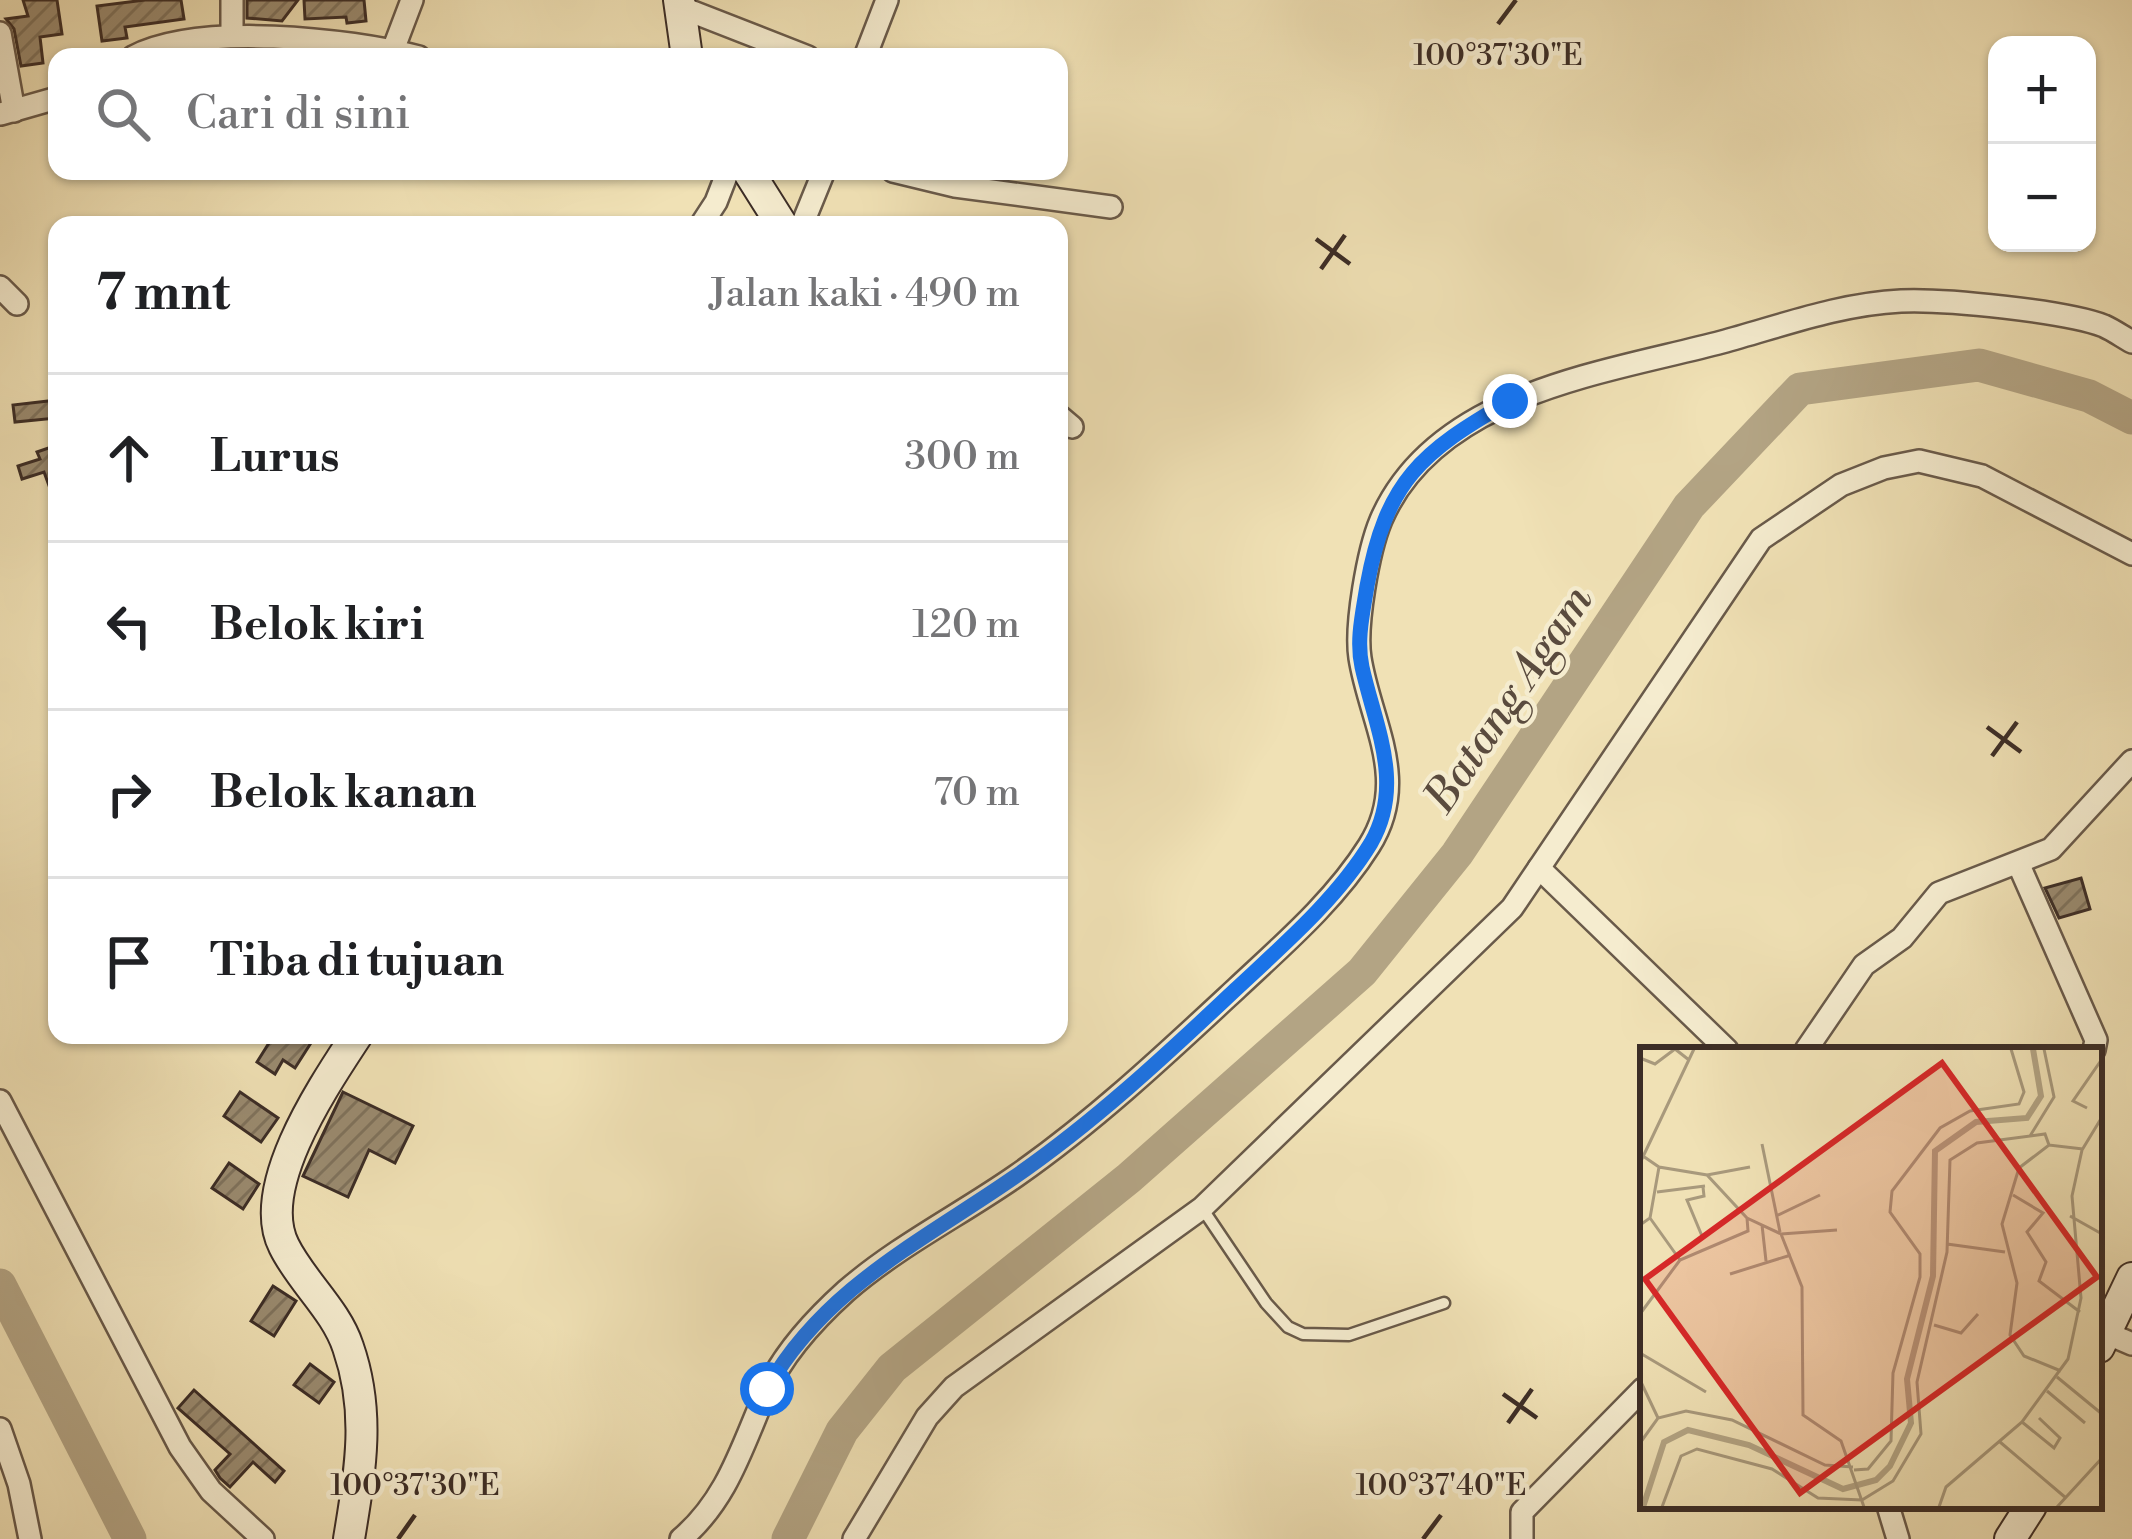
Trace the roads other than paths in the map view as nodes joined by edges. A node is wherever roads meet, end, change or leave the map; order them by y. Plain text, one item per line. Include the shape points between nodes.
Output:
1 (232, 0) edge
2 (412, 0) edge
3 (887, 0) edge
4 (679, 4) edge
5 (0, 33) edge
6 (232, 34) junction
7 (163, 48) edge
8 (373, 48) edge
9 (394, 48) edge
10 (686, 48) edge
11 (786, 48) edge
12 (869, 48) edge
13 (48, 101) edge
14 (7, 113) edge
15 (725, 180) edge
16 (754, 180) edge
17 (820, 180) edge
18 (930, 180) edge
19 (1111, 206) dead end
20 (707, 216) edge
21 (776, 216) edge
22 (806, 216) edge
23 (0, 287) edge
24 (17, 304) dead end
25 (2132, 342) edge
26 (2132, 554) edge
27 (2132, 761) edge
28 (2018, 863) junction
29 (1539, 868) junction
30 (352, 1044) edge
31 (1724, 1047) edge
32 (1808, 1047) edge
33 (2095, 1047) edge
34 (0, 1101) edge
35 (1202, 1208) junction
36 (2132, 1278) edge
37 (1444, 1303) dead end
38 (2112, 1341) edge
39 (1640, 1392) edge
40 (0, 1429) edge
41 (1889, 1509) edge
42 (2029, 1509) edge
43 (30, 1539) edge
44 (263, 1539) edge
45 (350, 1539) edge
46 (681, 1539) edge
47 (854, 1539) edge
48 (1522, 1539) edge
49 (1898, 1539) edge
50 (2010, 1539) edge

1 - 6 street
2 - 9 street
3 - 12 street
4 - 10 street
4 - 11 street
5 - 14 street
6 - 7 street
6 - 8 street
13 - 14 street
15 - 20 street
16 - 21 street
17 - 22 street
18 - 19 street
23 - 24 street
25 - 46 street via 2072,318 1903,301 1858,306 1529,395 1461,429 1395,495 1375,543 1359,646 1387,752 1383,811 1369,846 1299,930 1136,1083 1060,1145 910,1243 811,1327 767,1389 731,1478
26 - 29 street via 1982,476 1919,461 1840,485 1761,539
27 - 28 street via 2051,849
28 - 32 street via 1939,893 1902,938 1864,965
28 - 33 street
29 - 31 street
29 - 35 street via 1513,908
30 - 45 street via 308,1116 276,1210 281,1243 347,1341 360,1386 365,1433
34 - 44 street via 180,1447 211,1491
35 - 37 lane via 1267,1303 1303,1334 1349,1335
35 - 47 street via 954,1388 927,1417
36 - 38 street
39 - 48 street via 1522,1512
40 - 43 street
41 - 49 street
42 - 50 street

